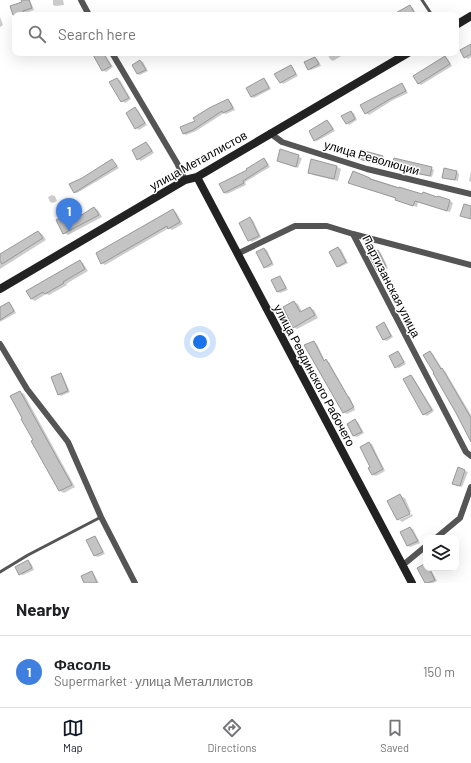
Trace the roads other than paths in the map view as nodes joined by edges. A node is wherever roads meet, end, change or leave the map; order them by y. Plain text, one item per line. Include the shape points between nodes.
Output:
1 (80, 0) edge
2 (422, 0) edge
3 (88, 12) edge
4 (430, 12) edge
5 (471, 16) edge
6 (459, 23) edge
7 (114, 56) edge
8 (403, 56) edge
9 (270, 134) junction
10 (197, 177) junction
11 (185, 180) junction
12 (471, 194) edge
13 (353, 234) junction
14 (237, 254) junction
15 (471, 266) edge
16 (0, 289) edge
17 (0, 344) edge
18 (471, 456) edge
19 (471, 487) edge
20 (101, 517) junction
21 (440, 535) edge
22 (423, 548) edge
23 (403, 565) junction
24 (0, 572) edge
25 (135, 583) edge
26 (412, 583) edge

1 - 3 street
2 - 4 lane
5 - 6 street
7 - 11 street
8 - 9 street, улица Металлистов
9 - 10 street, улица Металлистов
9 - 12 street, улица Революции via 282,142 367,169
10 - 11 street, улица Металлистов
10 - 14 street, улица Ревдинского Рабочего
11 - 16 street, улица Металлистов
13 - 14 street, Партизанская улица via 327,226 295,226
13 - 15 street
13 - 18 street, Партизанская улица via 466,452
14 - 23 street, улица Ревдинского Рабочего
17 - 20 street via 27,389 68,442
19 - 21 street via 460,518
20 - 24 lane
20 - 25 street
22 - 23 street
23 - 26 street, улица Ревдинского Рабочего

